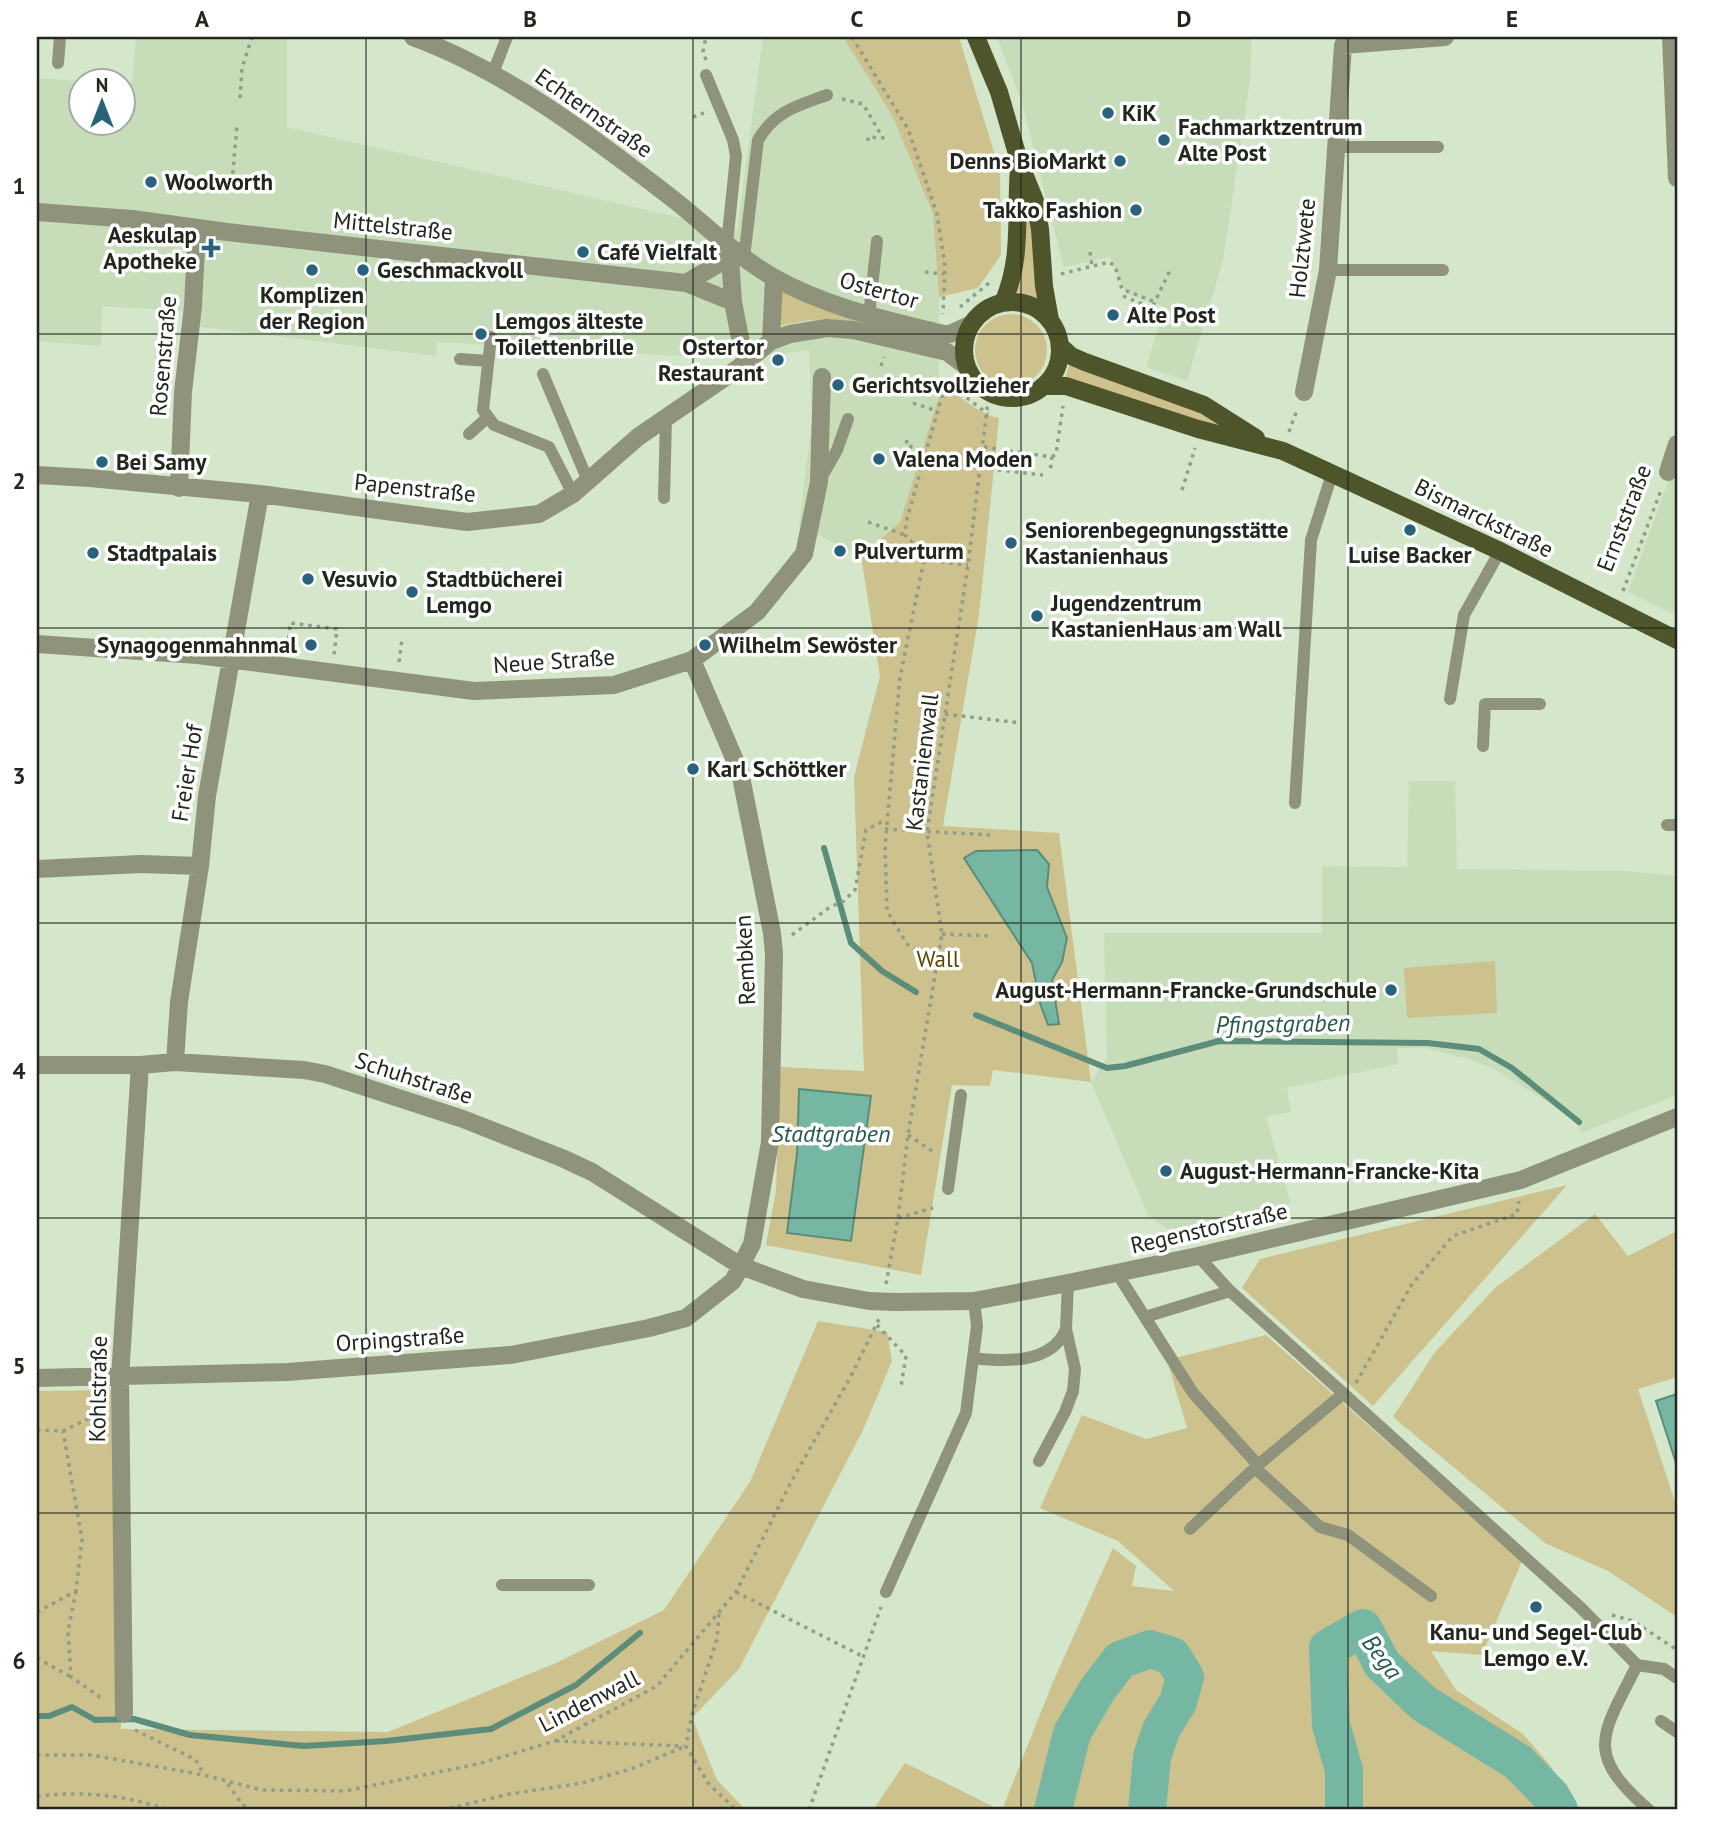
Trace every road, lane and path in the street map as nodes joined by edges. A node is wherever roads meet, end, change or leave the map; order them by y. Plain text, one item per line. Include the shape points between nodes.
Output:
1 (60, 37) edge
2 (252, 37) edge
3 (413, 37) edge
4 (507, 37) edge
5 (706, 37) edge
6 (852, 37) edge
7 (976, 37) edge
8 (1445, 37) edge
9 (1671, 37) edge
10 (58, 63) dead end
11 (493, 73) junction
12 (706, 75) joint
13 (827, 95) joint
14 (240, 98) dead end
15 (237, 125) dead end
16 (868, 141) dead end
17 (1336, 147) junction
18 (1438, 147) dead end
19 (1020, 164) junction
20 (1677, 178) edge
21 (232, 182) dead end
22 (37, 212) edge
23 (197, 228) junction
24 (877, 241) dead end
25 (734, 252) junction
26 (1090, 252) dead end
27 (1171, 268) dead end
28 (1328, 270) junction
29 (1443, 270) dead end
30 (925, 272) dead end
31 (944, 274) junction
32 (1060, 274) dead end
33 (775, 278) junction
34 (686, 283) junction
35 (1060, 286) dead end
36 (1124, 296) dead end
37 (733, 302) junction
38 (1155, 302) junction
39 (1003, 303) junction
40 (943, 314) dead end
41 (870, 316) junction
42 (1050, 320) junction
43 (972, 324) junction
44 (491, 337) dead end
45 (771, 341) junction
46 (1060, 346) junction
47 (884, 357) dead end
48 (460, 359) dead end
49 (488, 361) junction
50 (745, 363) junction
51 (881, 366) dead end
52 (966, 366) junction
53 (542, 374) dead end
54 (822, 377) dead end
55 (1045, 386) junction
56 (1304, 392) joint
57 (989, 393) junction
58 (1064, 399) dead end
59 (913, 403) dead end
60 (937, 411) junction
61 (988, 415) junction
62 (487, 418) junction
63 (666, 418) junction
64 (848, 419) dead end
65 (469, 434) dead end
66 (907, 440) dead end
67 (1197, 441) dead end
68 (1677, 443) edge
69 (984, 447) junction
70 (1275, 448) junction
71 (926, 452) junction
72 (1052, 457) junction
73 (981, 468) junction
74 (1050, 472) dead end
75 (1668, 472) joint
76 (1332, 474) junction
77 (37, 475) edge
78 (1042, 475) dead end
79 (588, 481) junction
80 (819, 482) junction
81 (179, 488) junction
82 (1182, 490) dead end
83 (260, 494) junction
84 (573, 494) junction
85 (664, 498) dead end
86 (868, 522) dead end
87 (905, 535) junction
88 (1500, 551) junction
89 (924, 560) junction
90 (968, 565) junction
91 (1616, 610) junction
92 (1677, 640) edge
93 (37, 644) edge
94 (231, 659) junction
95 (692, 660) junction
96 (286, 666) junction
97 (333, 672) junction
98 (1450, 699) dead end
99 (1540, 704) dead end
100 (945, 714) junction
101 (1020, 723) dead end
102 (1483, 747) dead end
103 (1295, 803) dead end
104 (886, 820) junction
105 (885, 828) junction
106 (927, 832) junction
107 (990, 835) dead end
108 (200, 866) junction
109 (37, 869) edge
110 (942, 934) junction
111 (992, 936) dead end
112 (774, 954) junction
113 (937, 965) junction
114 (175, 1062) junction
115 (37, 1065) edge
116 (140, 1065) junction
117 (961, 1095) dead end
118 (1677, 1117) edge
119 (908, 1135) junction
120 (941, 1157) dead end
121 (1521, 1180) junction
122 (948, 1189) dead end
123 (933, 1208) dead end
124 (898, 1218) junction
125 (1198, 1256) junction
126 (741, 1266) junction
127 (1117, 1273) junction
128 (1068, 1283) junction
129 (1230, 1290) junction
130 (883, 1301) junction
131 (974, 1301) junction
132 (1145, 1317) junction
133 (1066, 1329) junction
134 (973, 1358) junction
135 (120, 1377) junction
136 (37, 1378) edge
137 (901, 1386) dead end
138 (1346, 1395) junction
139 (120, 1403) junction
140 (37, 1430) edge
141 (63, 1431) junction
142 (1039, 1461) dead end
143 (1256, 1466) junction
144 (1190, 1530) dead end
145 (502, 1585) dead end
146 (589, 1585) dead end
147 (76, 1591) junction
148 (736, 1592) junction
149 (886, 1592) joint
150 (1432, 1596) dead end
151 (1581, 1608) junction
152 (37, 1612) edge
153 (719, 1613) junction
154 (1677, 1650) edge
155 (864, 1657) junction
156 (37, 1658) edge
157 (1637, 1665) junction
158 (71, 1677) junction
159 (1677, 1678) edge
160 (127, 1713) junction
161 (1661, 1721) dead end
162 (1677, 1732) edge
163 (555, 1741) junction
164 (686, 1746) junction
165 (37, 1755) edge
166 (204, 1775) junction
167 (227, 1782) junction
168 (37, 1796) edge
169 (171, 1810) edge
170 (251, 1810) edge
171 (441, 1810) edge
172 (736, 1810) edge
173 (809, 1810) edge
174 (1649, 1810) edge

1 - 10 lane
2 - 14 path via 242,68
3 - 11 street, Echternstraße
4 - 11 lane
5 - 12 path
6 - 31 path via 908,129 937,214
7 - 19 main road via 999,92
8 - 17 street, Holztwete via 1343,45
9 - 20 street
11 - 25 street, Echternstraße via 601,146
12 - 25 lane via 736,156
13 - 16 path via 863,104 883,138 868,137
13 - 25 lane via 777,116 758,139
15 - 21 path
17 - 18 lane
17 - 28 street, Holztwete
19 - 39 main road via 1016,261
19 - 42 main road via 1035,201
22 - 23 street, Mittelstraße
23 - 34 street, Mittelstraße
23 - 81 street, Rosenstraße
24 - 41 lane
25 - 33 street, Ostertor
25 - 34 street
25 - 37 street
26 - 38 path via 1092,266 1109,262 1115,266 1122,289
27 - 38 path
28 - 29 lane
28 - 56 street, Holztwete
30 - 31 path
31 - 40 path
32 - 35 path
33 - 41 street, Ostertor
33 - 45 street
34 - 37 street
36 - 38 path via 1152,308
37 - 50 street
39 - 42 main road via 1028,305
39 - 43 main road, Ostertor via 980,314
41 - 43 street, Ostertor via 944,334
42 - 46 main road
43 - 52 main road via 964,344
44 - 49 lane
45 - 50 street, Ostertor
45 - 52 street, Ostertor via 802,331 841,328 939,350
46 - 55 main road via 1054,374
46 - 70 main road, Bismarckstraße via 1085,362 1203,405
47 - 51 path
48 - 49 lane
49 - 62 lane via 483,410
50 - 63 street, Papenstraße
52 - 57 main road, Ostertor via 975,382
53 - 79 lane
54 - 80 street, Neue Straße
55 - 57 main road via 1018,398
55 - 70 main road, Bismarckstraße via 1066,386 1198,429
56 - 70 path
57 - 61 path, Kastanienwall
58 - 72 path
59 - 60 path
60 - 61 path via 946,382
60 - 71 path
61 - 69 path, Kastanienwall
62 - 65 lane
62 - 84 lane via 549,447
63 - 79 street, Papenstraße
63 - 85 lane
64 - 80 lane
66 - 71 path via 906,445
67 - 82 path
68 - 75 street, Ernststraße
69 - 72 path
69 - 73 path, Kastanienwall
70 - 76 main road, Bismarckstraße
71 - 87 path
72 - 74 path
73 - 78 path
73 - 90 path, Kastanienwall
75 - 91 path, Ernststraße
76 - 88 main road, Bismarckstraße
76 - 103 lane via 1311,540
77 - 81 street, Papenstraße
79 - 84 street, Papenstraße
80 - 95 street, Neue Straße via 804,554 757,612
81 - 83 street, Papenstraße
83 - 84 street, Papenstraße via 467,522 540,514
83 - 94 street, Freier Hof
86 - 87 path
87 - 89 path
88 - 91 main road, Bismarckstraße
88 - 98 lane via 1464,615
89 - 90 path
89 - 104 path via 900,677
90 - 100 path, Kastanienwall
91 - 92 main road, Bismarckstraße
93 - 94 street, Neue Straße
94 - 96 street, Neue Straße
94 - 108 street, Freier Hof
95 - 97 street, Neue Straße via 614,685 474,691
95 - 112 street, Rembken via 740,772
96 - 97 street, Neue Straße
96 - 97 path via 290,623 337,629
99 - 102 lane via 1485,704
100 - 101 path
100 - 106 path, Kastanienwall
104 - 105 path
104 - 112 path via 866,830 855,890 793,933
105 - 106 path
105 - 113 path via 887,911 907,944
106 - 107 path
106 - 110 path, Kastanienwall
108 - 109 street
108 - 114 street, Freier Hof via 179,1002
110 - 111 path
110 - 113 path, Kastanienwall
112 - 126 street, Rembken via 770,1142 752,1244
113 - 119 path, Kastanienwall
114 - 116 street, Schuhstraße
114 - 126 street, Schuhstraße via 325,1074 463,1119 592,1172
115 - 116 street, Schuhstraße
116 - 135 street, Kohlstraße
117 - 122 lane
118 - 121 street, Regenstorstraße
119 - 120 path
119 - 124 path, Kastanienwall
121 - 125 street, Regenstorstraße
121 - 138 path via 1517,1214 1453,1236 1412,1284
123 - 124 path
124 - 130 path, Kastanienwall
125 - 127 street, Regenstorstraße
125 - 129 lane
126 - 130 street, Regenstorstraße via 803,1289
126 - 135 street, Orpingstraße via 733,1281 685,1318 511,1355
127 - 128 street, Regenstorstraße
127 - 132 lane
128 - 131 street, Regenstorstraße
128 - 133 lane
129 - 132 lane
129 - 138 lane
130 - 131 street, Regenstorstraße
131 - 134 lane
132 - 143 lane via 1193,1393
133 - 134 lane via 1058,1343 1043,1353 1012,1360
133 - 142 lane via 1075,1369 1073,1391
134 - 149 lane via 966,1413
135 - 136 street, Orpingstraße
135 - 139 street, Kohlstraße
137 - 148 path, Lindenwall via 906,1356 877,1325
138 - 143 lane
138 - 151 lane
139 - 141 path
139 - 160 street, Kohlstraße
140 - 141 path
141 - 147 path via 82,1539
143 - 144 lane
143 - 150 lane via 1320,1527 1348,1535
145 - 146 lane
147 - 152 path
147 - 158 path via 68,1631
148 - 153 path, Lindenwall
148 - 155 path
149 - 155 path
151 - 154 path via 1633,1621
151 - 157 lane
153 - 163 path, Lindenwall via 657,1686
153 - 164 path via 717,1639
155 - 173 path
156 - 158 path
157 - 159 lane via 1664,1669
157 - 174 lane via 1612,1715 1604,1753 1622,1784
158 - 160 path
160 - 166 path via 196,1760
161 - 162 lane
163 - 164 path
163 - 167 path, Lindenwall via 478,1764 345,1791 262,1790
164 - 171 path via 582,1783
164 - 172 path via 708,1783
165 - 166 path, Lindenwall via 91,1755
166 - 167 path, Lindenwall
167 - 170 path
168 - 169 path via 79,1792 118,1796

